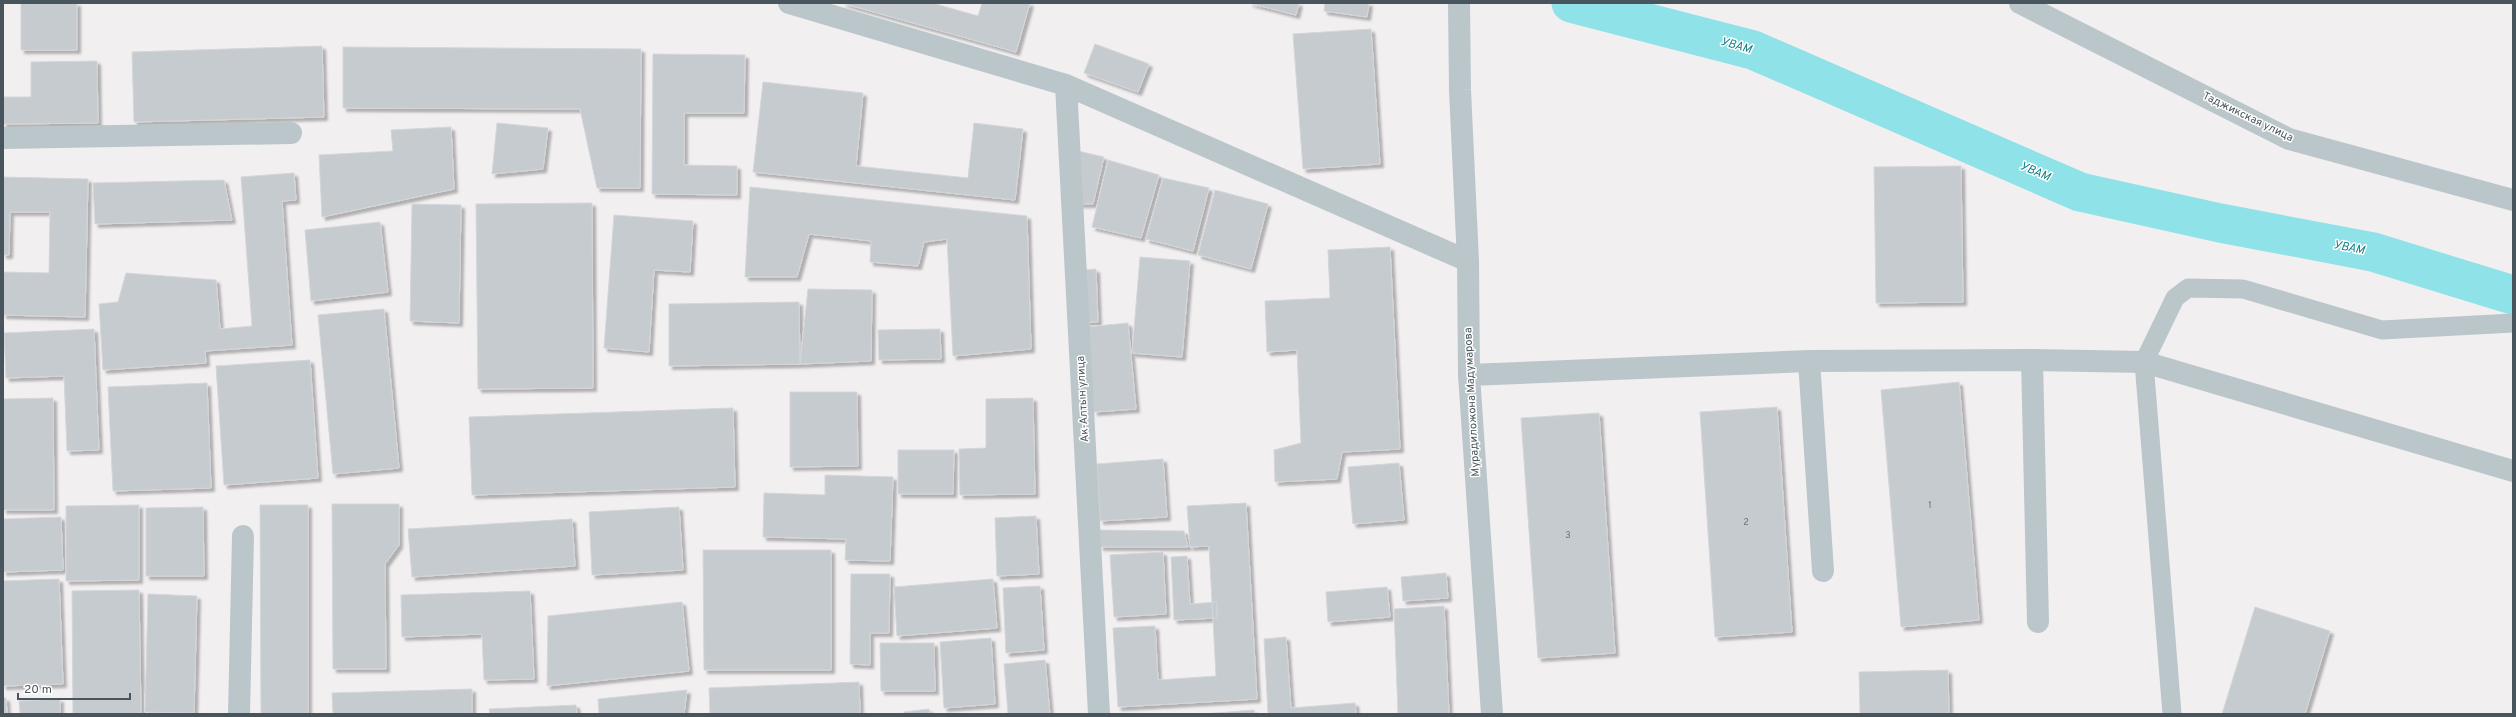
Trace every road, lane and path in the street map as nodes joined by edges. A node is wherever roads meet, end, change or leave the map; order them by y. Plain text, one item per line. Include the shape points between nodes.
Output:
1 (789, 3) edge
2 (1460, 3) edge
3 (2020, 3) edge
4 (1066, 84) junction
5 (291, 133) dead end
6 (3, 138) edge
7 (2513, 200) edge
8 (1468, 261) junction
9 (2513, 322) edge
10 (2032, 360) junction
11 (1809, 361) junction
12 (2144, 362) junction
13 (1469, 375) junction
14 (2513, 471) edge
15 (243, 536) dead end
16 (1823, 572) dead end
17 (2038, 622) dead end
18 (239, 714) edge
19 (1099, 714) edge
20 (1492, 714) edge
21 (2172, 714) edge

1 - 4 street
2 - 8 street, Мурадиложона Мадумарова via 1460,90
3 - 7 street, Таджикская улица via 2289,139
4 - 8 street
4 - 19 street, Ак-Алтын улица
5 - 6 street
8 - 13 street, Мурадиложона Мадумарова
9 - 12 lane via 2382,330 2243,289 2188,288 2175,298
10 - 11 street
10 - 12 street
10 - 17 street
11 - 13 street
11 - 16 street
12 - 14 street
12 - 21 lane
13 - 20 street, Мурадиложона Мадумарова
15 - 18 street

